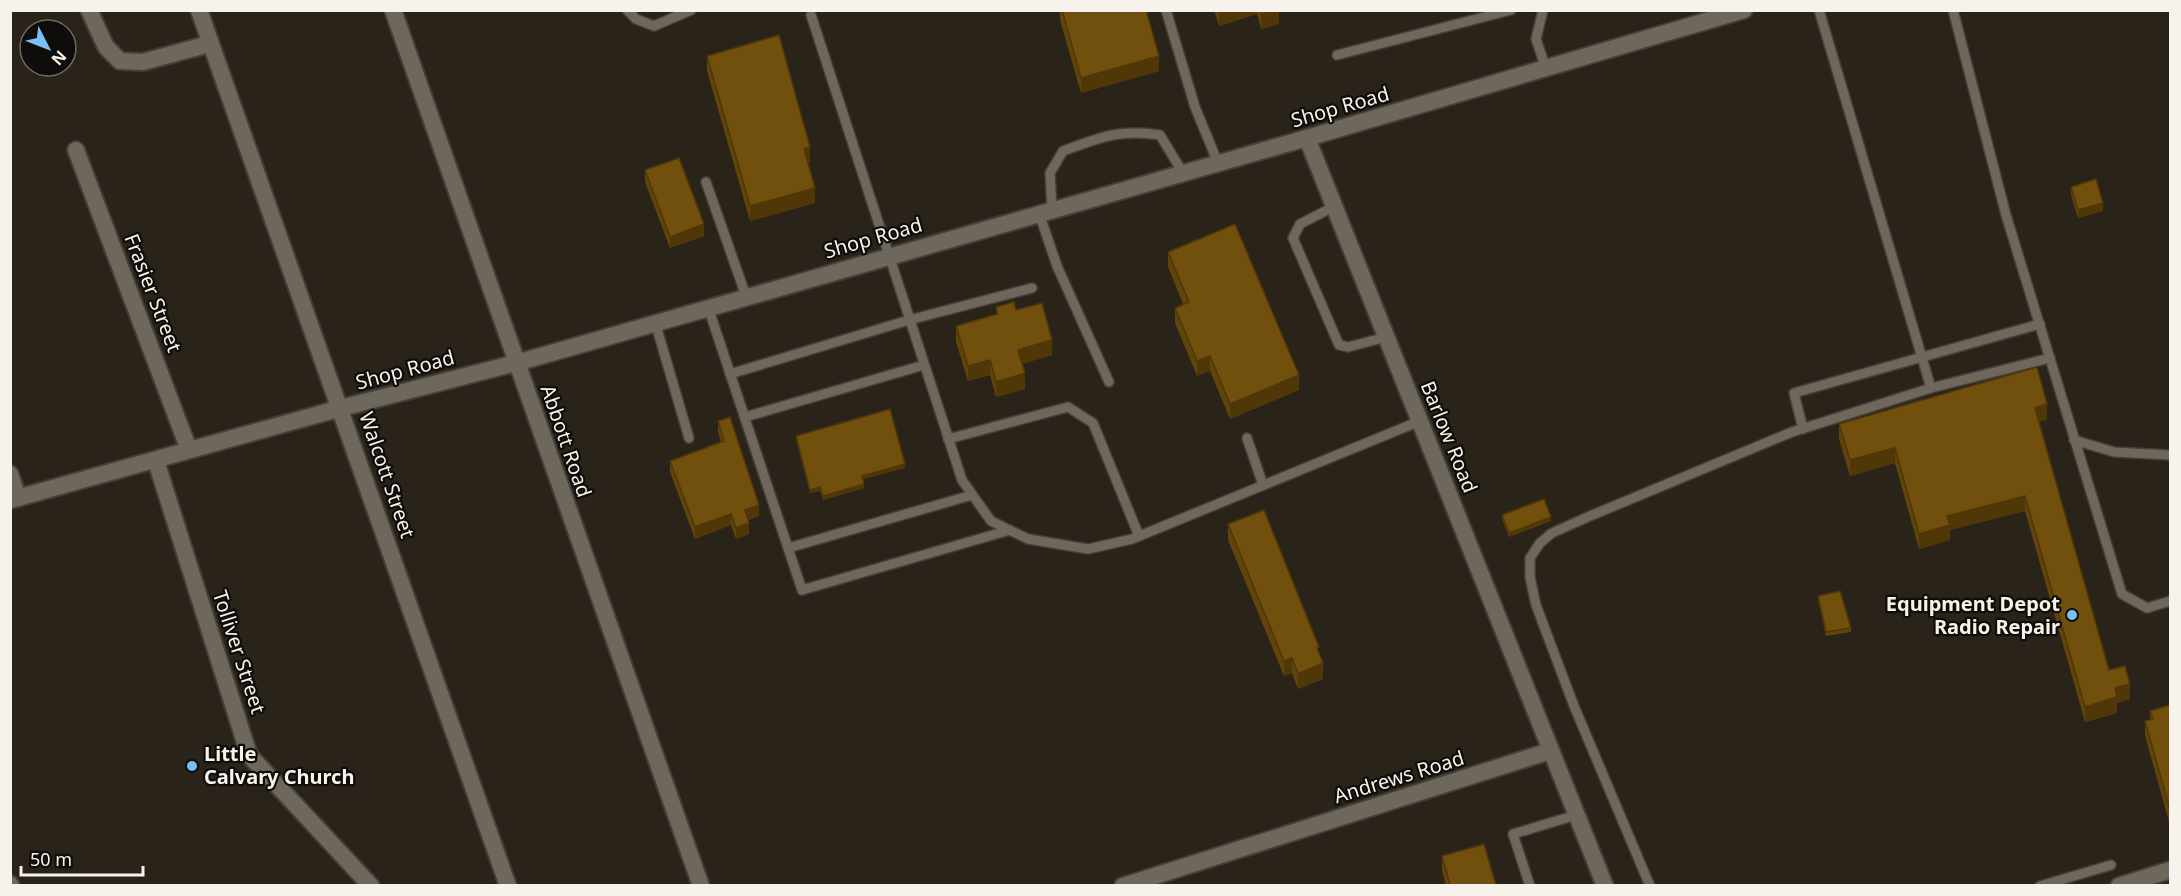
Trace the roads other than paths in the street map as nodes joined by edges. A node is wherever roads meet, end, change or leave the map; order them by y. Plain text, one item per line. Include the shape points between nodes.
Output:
1 (88, 10) edge
2 (199, 10) edge
3 (393, 10) edge
4 (627, 10) edge
5 (691, 10) edge
6 (1166, 10) edge
7 (1511, 10) edge
8 (1543, 10) edge
9 (1744, 10) edge
10 (1819, 10) edge
11 (1953, 10) edge
12 (811, 15) dead end
13 (209, 44) junction
14 (1337, 55) dead end
15 (1546, 69) junction
16 (1308, 138) junction
17 (76, 150) dead end
18 (1218, 163) junction
19 (1183, 173) junction
20 (706, 183) dead end
21 (1335, 206) junction
22 (1046, 211) junction
23 (888, 255) junction
24 (1032, 288) dead end
25 (746, 296) junction
26 (708, 307) junction
27 (909, 320) junction
28 (655, 322) junction
29 (2040, 324) junction
30 (1386, 337) junction
31 (1922, 357) junction
32 (2050, 358) junction
33 (516, 363) junction
34 (924, 365) junction
35 (730, 374) junction
36 (1109, 382) dead end
37 (1931, 388) junction
38 (341, 408) junction
39 (745, 417) junction
40 (1420, 421) junction
41 (1803, 429) junction
42 (689, 438) dead end
43 (1248, 438) dead end
44 (948, 439) junction
45 (2074, 440) junction
46 (189, 450) junction
47 (2170, 455) edge
48 (156, 461) junction
49 (10, 474) edge
50 (1263, 485) junction
51 (972, 495) junction
52 (14, 499) edge
53 (1010, 530) junction
54 (1139, 536) junction
55 (788, 548) junction
56 (2170, 601) edge
57 (1550, 751) junction
58 (1576, 815) junction
59 (2111, 865) dead end
60 (2170, 870) edge
61 (371, 885) edge
62 (508, 885) edge
63 (701, 885) edge
64 (1123, 885) edge
65 (1530, 885) edge
66 (1605, 885) edge
67 (1650, 885) edge
68 (2040, 885) edge
69 (2119, 885) edge

1 - 13 street via 106,47 120,61 143,62
2 - 13 street, Walcott Street
3 - 33 street, Abbott Road
4 - 5 lane via 636,19 654,26
6 - 18 lane via 1195,107
7 - 14 lane
8 - 15 lane via 1536,39
9 - 15 street, Shop Road
10 - 31 lane
11 - 29 lane via 2006,215
12 - 23 lane
13 - 38 street, Walcott Street
15 - 16 street, Shop Road
16 - 18 street, Shop Road
16 - 21 street, Barlow Road
17 - 46 street, Frasier Street
18 - 19 street, Shop Road
19 - 22 street, Shop Road
19 - 22 lane via 1160,135 1109,134 1063,151 1050,173
20 - 25 lane
21 - 30 street, Barlow Road
21 - 30 lane via 1300,224 1293,238 1339,345 1348,347
22 - 23 street, Shop Road
22 - 36 lane via 1057,266
23 - 25 street, Shop Road
23 - 27 lane
24 - 27 lane
25 - 26 street, Shop Road
26 - 28 street, Shop Road
26 - 35 lane
27 - 34 lane
27 - 35 lane
28 - 33 street, Shop Road
28 - 42 lane
29 - 31 lane
29 - 32 lane
30 - 40 street, Barlow Road
31 - 37 lane
31 - 41 lane via 1794,393
32 - 37 lane
32 - 45 lane
33 - 38 street, Shop Road
33 - 63 street, Abbott Road
34 - 39 lane
34 - 44 lane
35 - 39 lane
37 - 41 lane
38 - 46 street, Shop Road
38 - 62 street, Walcott Street
39 - 55 lane
40 - 50 lane
40 - 57 street, Barlow Road
41 - 67 lane via 1552,533 1530,558 1536,605
43 - 50 lane
44 - 51 lane via 962,480
44 - 54 lane via 1068,407 1093,423
45 - 47 lane via 2114,452
45 - 56 lane via 2122,594 2146,608
46 - 48 street, Shop Road
48 - 52 street, Shop Road
48 - 61 street, Tolliver Street via 249,755
49 - 52 street
50 - 54 lane
51 - 53 lane via 991,521
51 - 55 lane
53 - 54 lane via 1028,539 1088,549
53 - 55 lane via 802,590
57 - 58 street
57 - 64 street, Andrews Road
58 - 65 lane via 1513,834
58 - 66 street
59 - 68 lane
60 - 69 street

